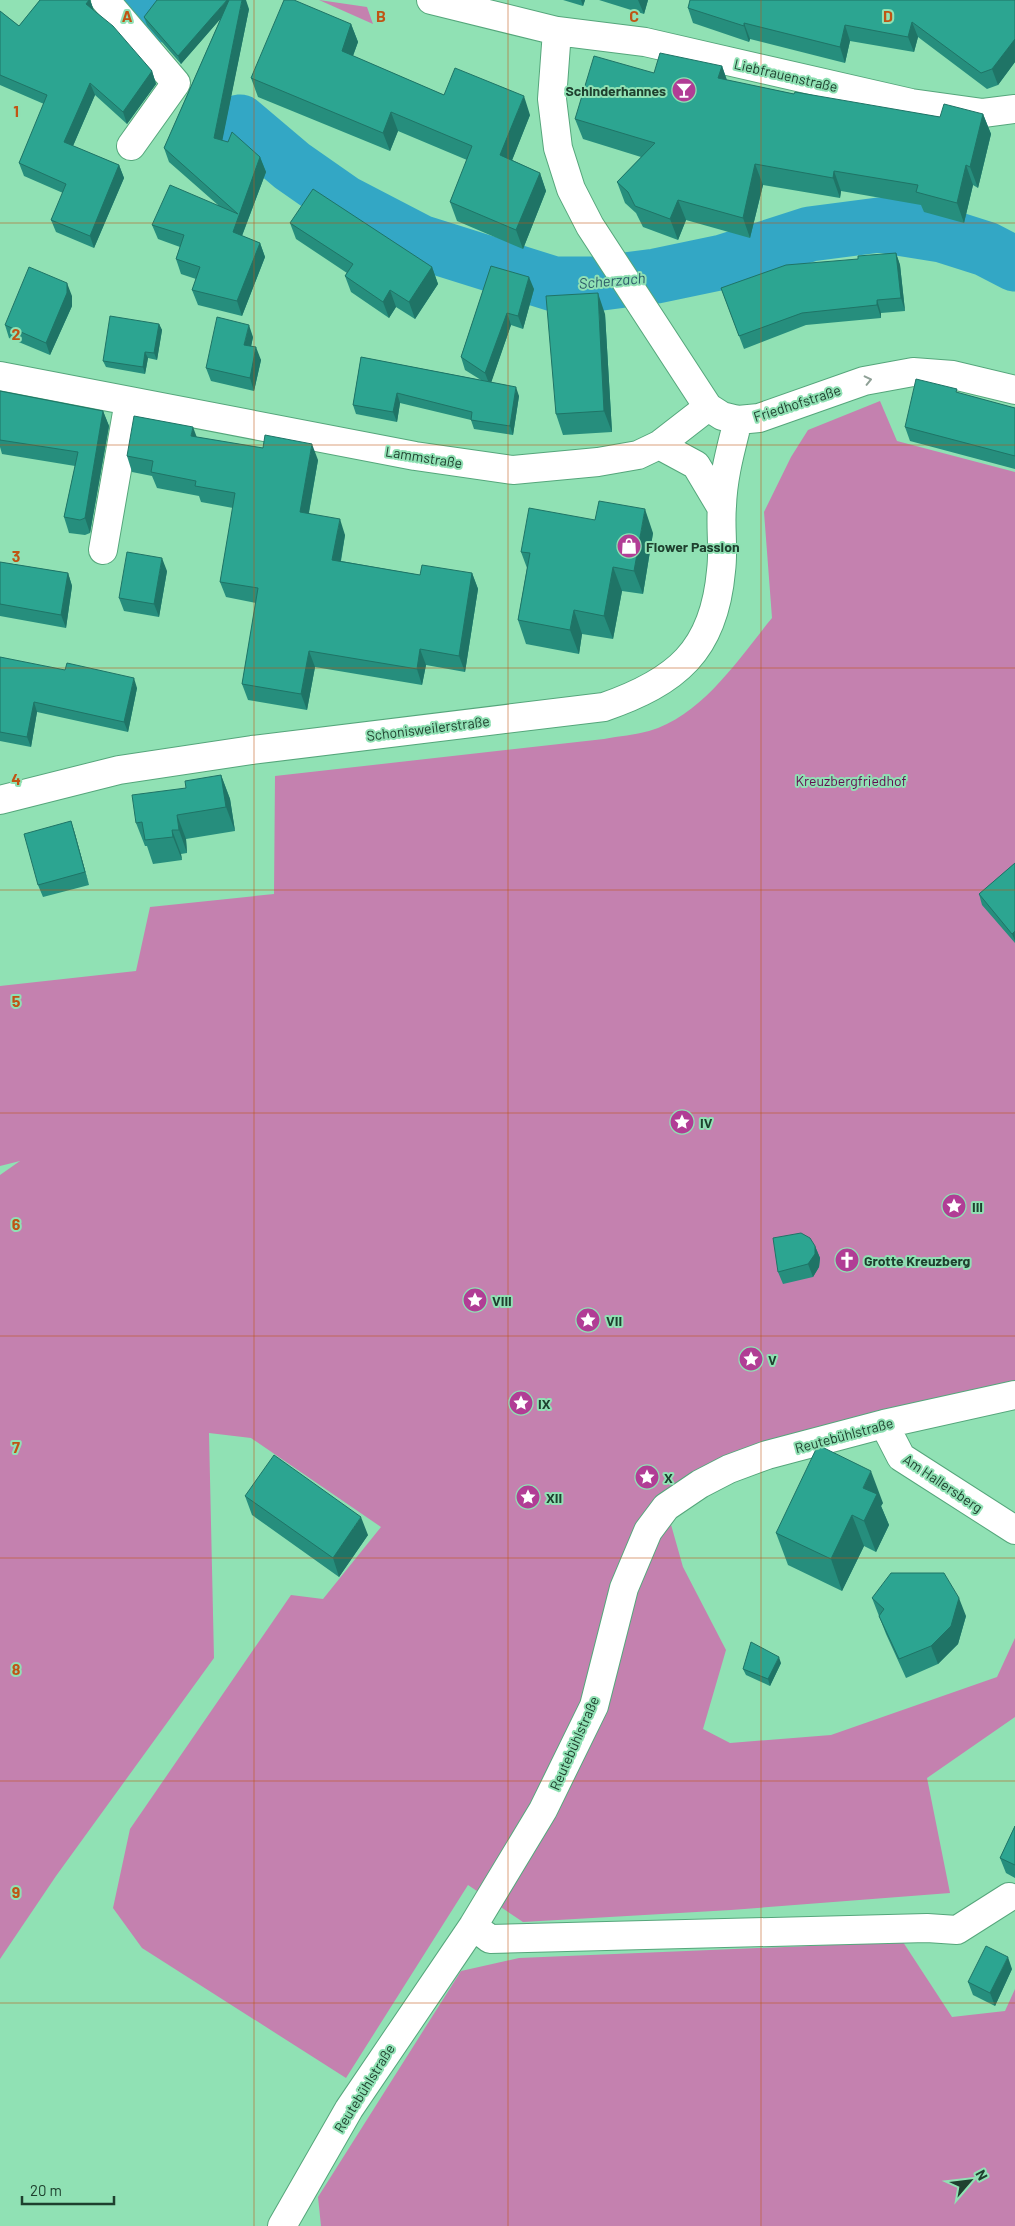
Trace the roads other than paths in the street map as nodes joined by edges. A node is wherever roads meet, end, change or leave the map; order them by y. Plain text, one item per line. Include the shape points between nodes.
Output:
1 (105, 0) edge
2 (431, 0) edge
3 (557, 31) junction
4 (1015, 109) edge
5 (132, 146) dead end
6 (0, 376) edge
7 (1015, 390) edge
8 (129, 401) junction
9 (708, 407) junction
10 (738, 420) junction
11 (659, 445) junction
12 (721, 507) junction
13 (103, 550) dead end
14 (0, 800) edge
15 (1015, 1395) edge
16 (884, 1424) junction
17 (1015, 1530) edge
18 (1009, 1897) dead end
19 (473, 1926) junction
20 (282, 2226) edge

1 - 5 street via 176,83
2 - 3 street, Liebfrauenstraße
3 - 4 street, Liebfrauenstraße via 645,42 911,103 983,113
3 - 9 street via 552,99 558,148 571,188 590,226
6 - 8 street, Lammstraße
10 -> 7 street, Friedhofstraße via 759,418 864,380 914,372 953,375
8 - 11 street, Lammstraße via 415,456 512,470 606,461 638,455
8 - 13 street
9 - 10 street, Friedhofstraße via 722,416
9 - 11 street, Lammstraße
10 - 12 street, Schonisweilerstraße via 725,470
11 - 12 street, Schonisweilerstraße via 696,465
12 - 14 street, Schonisweilerstraße via 722,571 706,629 691,657 668,678 626,699 580,711 252,750 119,770
15 - 16 street, Reutebühlstraße
16 - 17 street, Am Hallersberg via 901,1457
16 - 19 street, Reutebühlstraße via 767,1455 729,1469 666,1507 648,1531 624,1588 594,1706 543,1810
18 - 19 street via 957,1930 926,1928 490,1939
19 - 20 street, Reutebühlstraße via 349,2109

